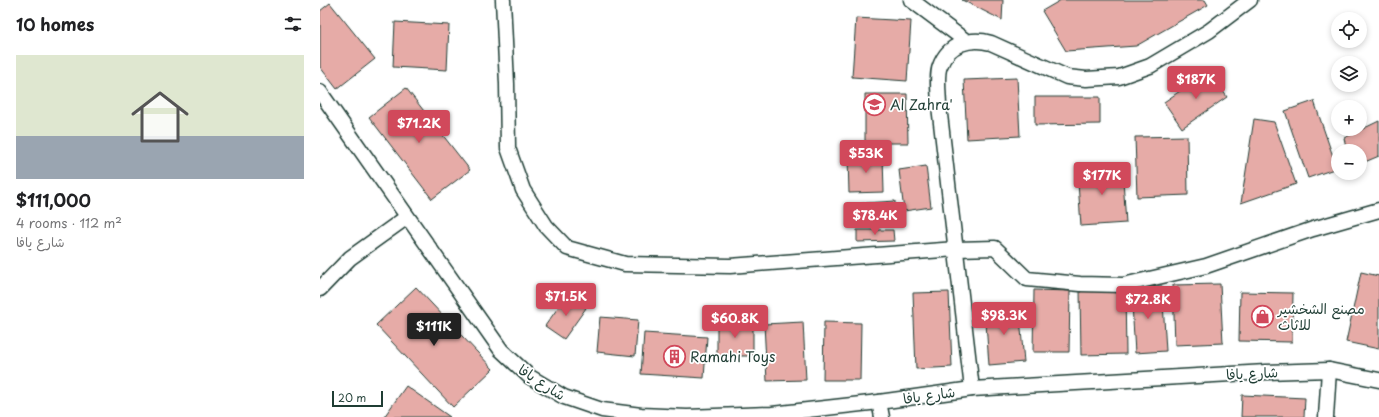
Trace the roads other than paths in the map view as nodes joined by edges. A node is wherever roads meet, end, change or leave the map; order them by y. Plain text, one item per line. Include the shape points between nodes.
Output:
1 (503, 0) edge
2 (911, 0) edge
3 (1250, 0) edge
4 (966, 41) junction
5 (320, 92) edge
6 (1379, 210) edge
7 (407, 217) junction
8 (956, 249) junction
9 (320, 289) edge
10 (1329, 370) junction
11 (1379, 380) edge
12 (972, 389) junction
13 (879, 402) junction
14 (582, 411) edge
15 (882, 417) edge
16 (1326, 417) edge

1 - 8 street via 508,148 523,190 546,226 567,248 625,264 730,266
2 - 4 street
3 - 4 street via 1209,30 1150,66 1113,78 1067,77 991,43 980,40
4 - 8 street via 954,46 939,67 939,106
5 - 7 street, شارع يافا
6 - 8 street via 1313,229 1206,266 1123,285 1026,279 995,248
7 - 9 street via 350,258
7 - 14 street, شارع يافا via 501,350 530,377
8 - 12 street
10 - 11 street, شارع يافا
10 - 12 street, شارع يافا
10 - 16 street
12 - 13 street, شارع يافا
13 - 14 street, شارع يافا via 772,414 687,417
13 - 15 street

